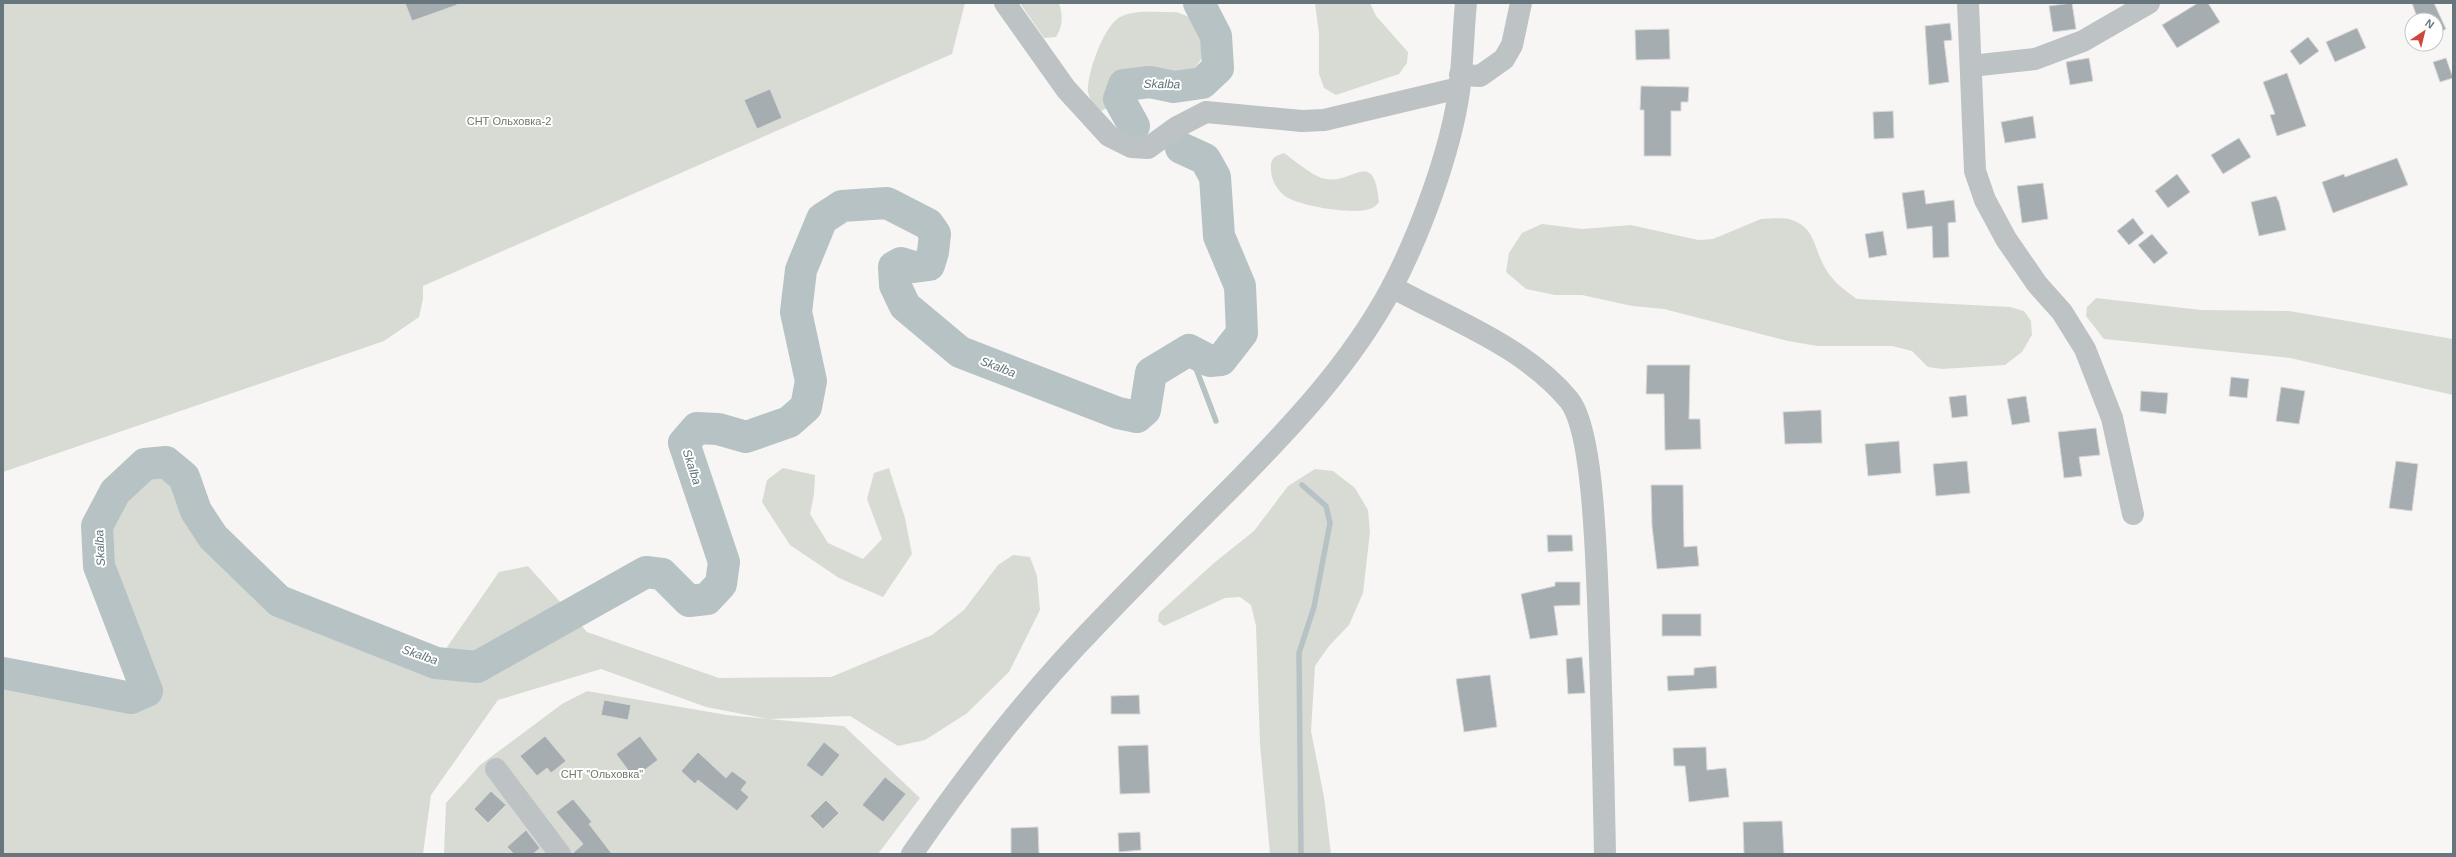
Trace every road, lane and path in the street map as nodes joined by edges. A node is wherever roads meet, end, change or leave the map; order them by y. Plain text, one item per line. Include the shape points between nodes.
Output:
1 (1005, 3) edge
2 (1466, 3) edge
3 (1521, 3) edge
4 (1968, 3) edge
5 (2149, 3) edge
6 (1971, 66) junction
7 (1460, 82) junction
8 (1392, 287) junction
9 (2133, 514) dead end
10 (496, 769) dead end
11 (560, 854) edge
12 (912, 854) edge
13 (1605, 854) edge

1 - 7 street via 1066,89 1109,136 1131,147 1148,148 1178,126 1206,112 1302,121 1324,120
2 - 7 street
3 - 7 street via 1512,45 1504,59 1480,76
4 - 6 street
5 - 6 street via 2083,42 2035,60
6 - 9 street via 1976,171 1985,200 2006,239 2037,284 2062,312 2085,349 2112,418
7 - 8 street via 1443,160 1426,210
8 - 12 street via 1361,338 1329,382 1282,436 1097,624 1018,710 953,794
8 - 13 street via 1486,336 1529,363 1552,381 1570,402 1578,421 1592,498 1601,650
10 - 11 street

